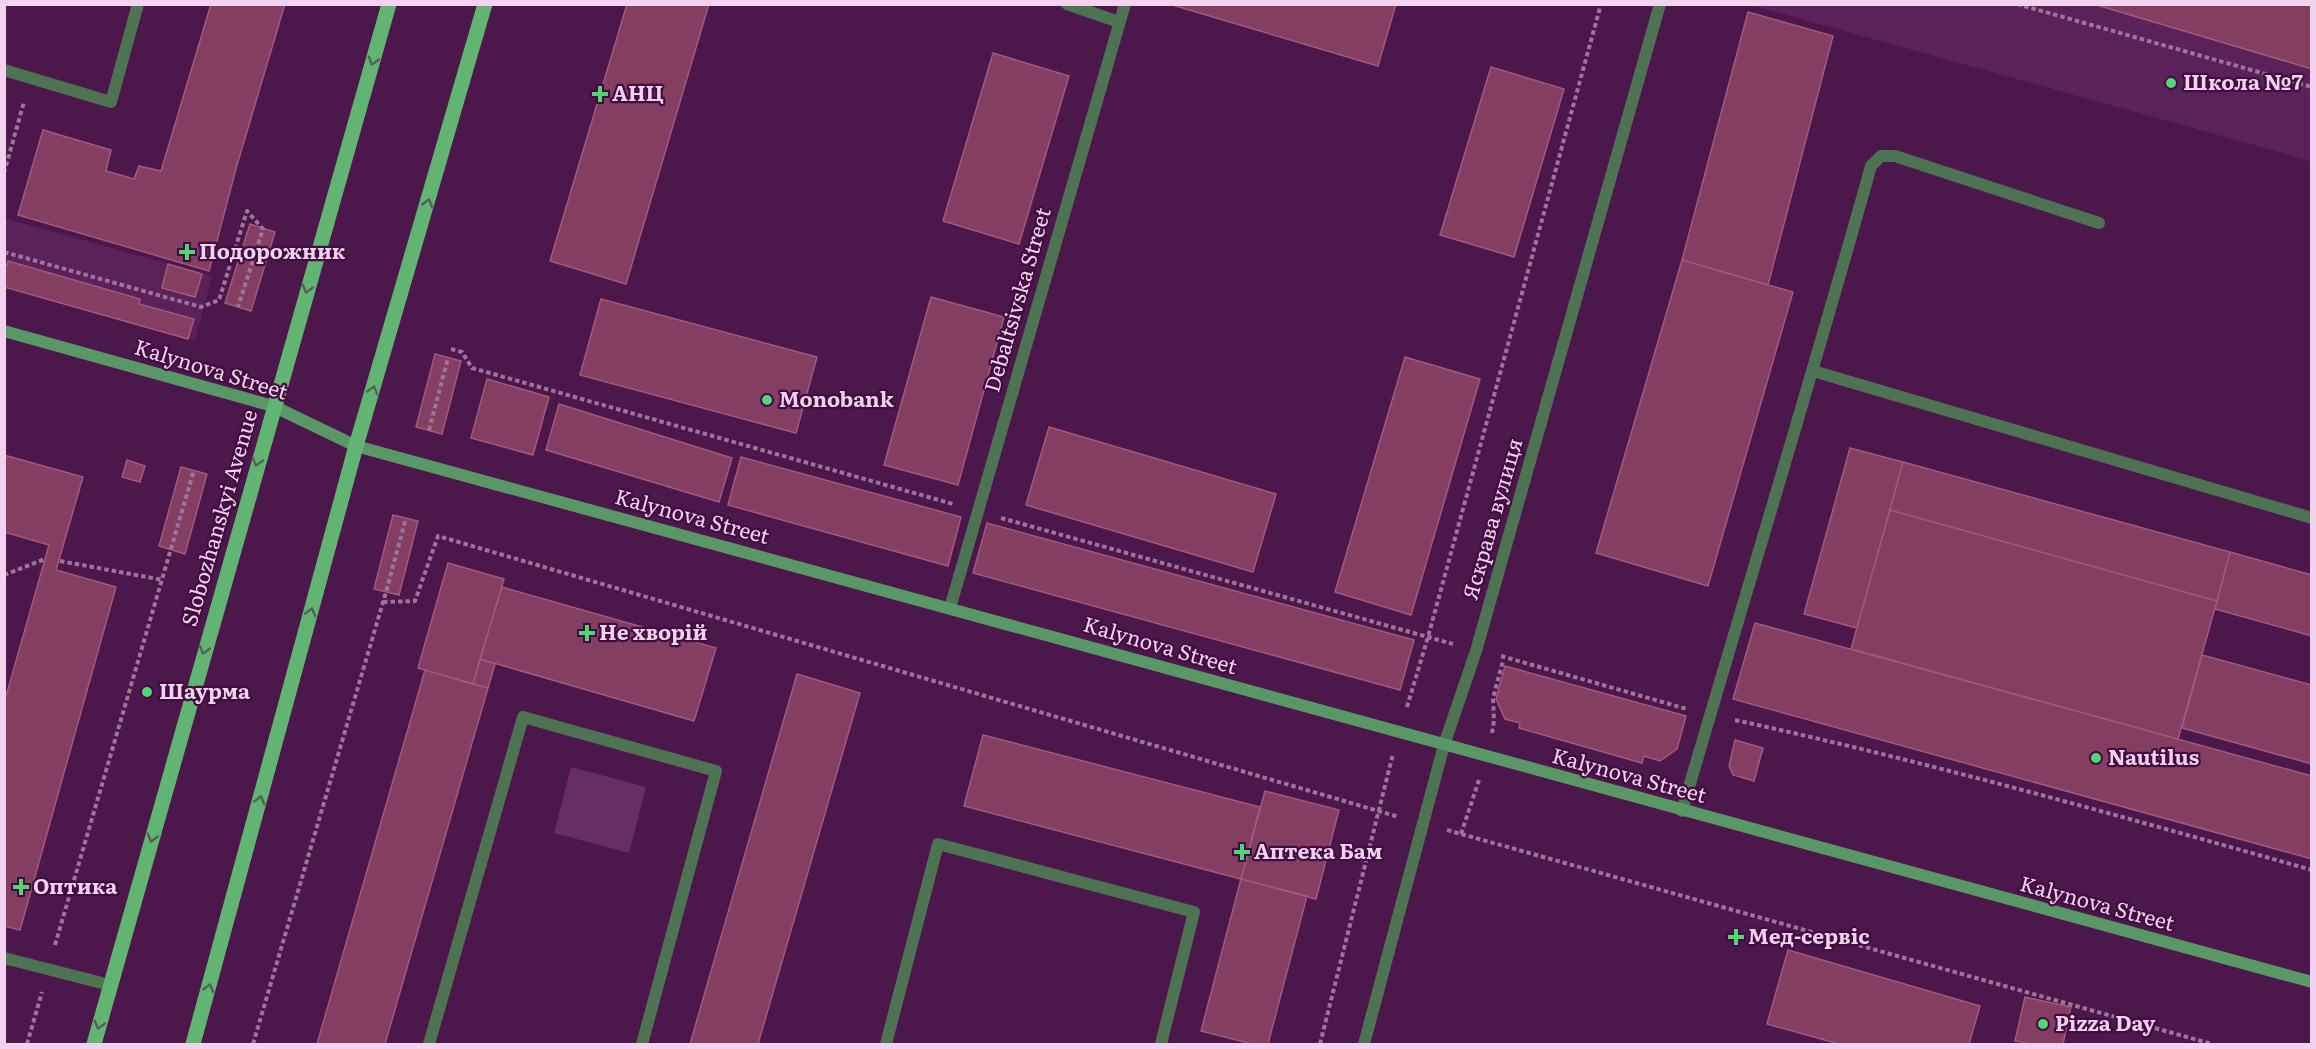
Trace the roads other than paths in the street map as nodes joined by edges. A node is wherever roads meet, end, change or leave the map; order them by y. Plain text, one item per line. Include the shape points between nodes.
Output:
1 (138, 4) edge
2 (389, 4) edge
3 (486, 4) edge
4 (1067, 4) edge
5 (1125, 4) edge
6 (1660, 4) edge
7 (1119, 22) junction
8 (4, 70) edge
9 (2099, 223) dead end
10 (4, 331) edge
11 (1814, 371) junction
12 (273, 406) junction
13 (356, 446) junction
14 (2312, 518) edge
15 (950, 608) junction
16 (1444, 745) junction
17 (1682, 811) junction
18 (4, 958) edge
19 (2312, 982) edge
20 (110, 986) junction
21 (94, 1044) edge
22 (193, 1044) edge
23 (429, 1044) edge
24 (642, 1044) edge
25 (886, 1044) edge
26 (1161, 1044) edge
27 (1364, 1044) edge

1 - 8 street via 111,102
2 -> 12 main road, Slobozhanskyi Avenue
13 -> 3 main road
4 - 7 street
5 - 7 street, Debaltsivska Street
6 - 16 street, Яскрава вулиця via 1476,651
7 - 15 street, Debaltsivska Street
9 - 11 street via 1895,156 1881,156 1871,166
10 - 12 street, Kalynova Street
11 - 14 street
11 - 17 street
12 - 13 street, Kalynova Street
12 -> 20 main road, Slobozhanskyi Avenue
13 - 15 street, Kalynova Street
22 -> 13 main road
15 - 16 street, Kalynova Street
16 - 17 street, Kalynova Street
16 - 27 street, Яскрава вулиця
17 - 19 street, Kalynova Street
18 - 20 street
20 -> 21 main road, Slobozhanskyi Avenue
23 - 24 street via 523,717 716,771
25 - 26 street via 938,844 1194,912

